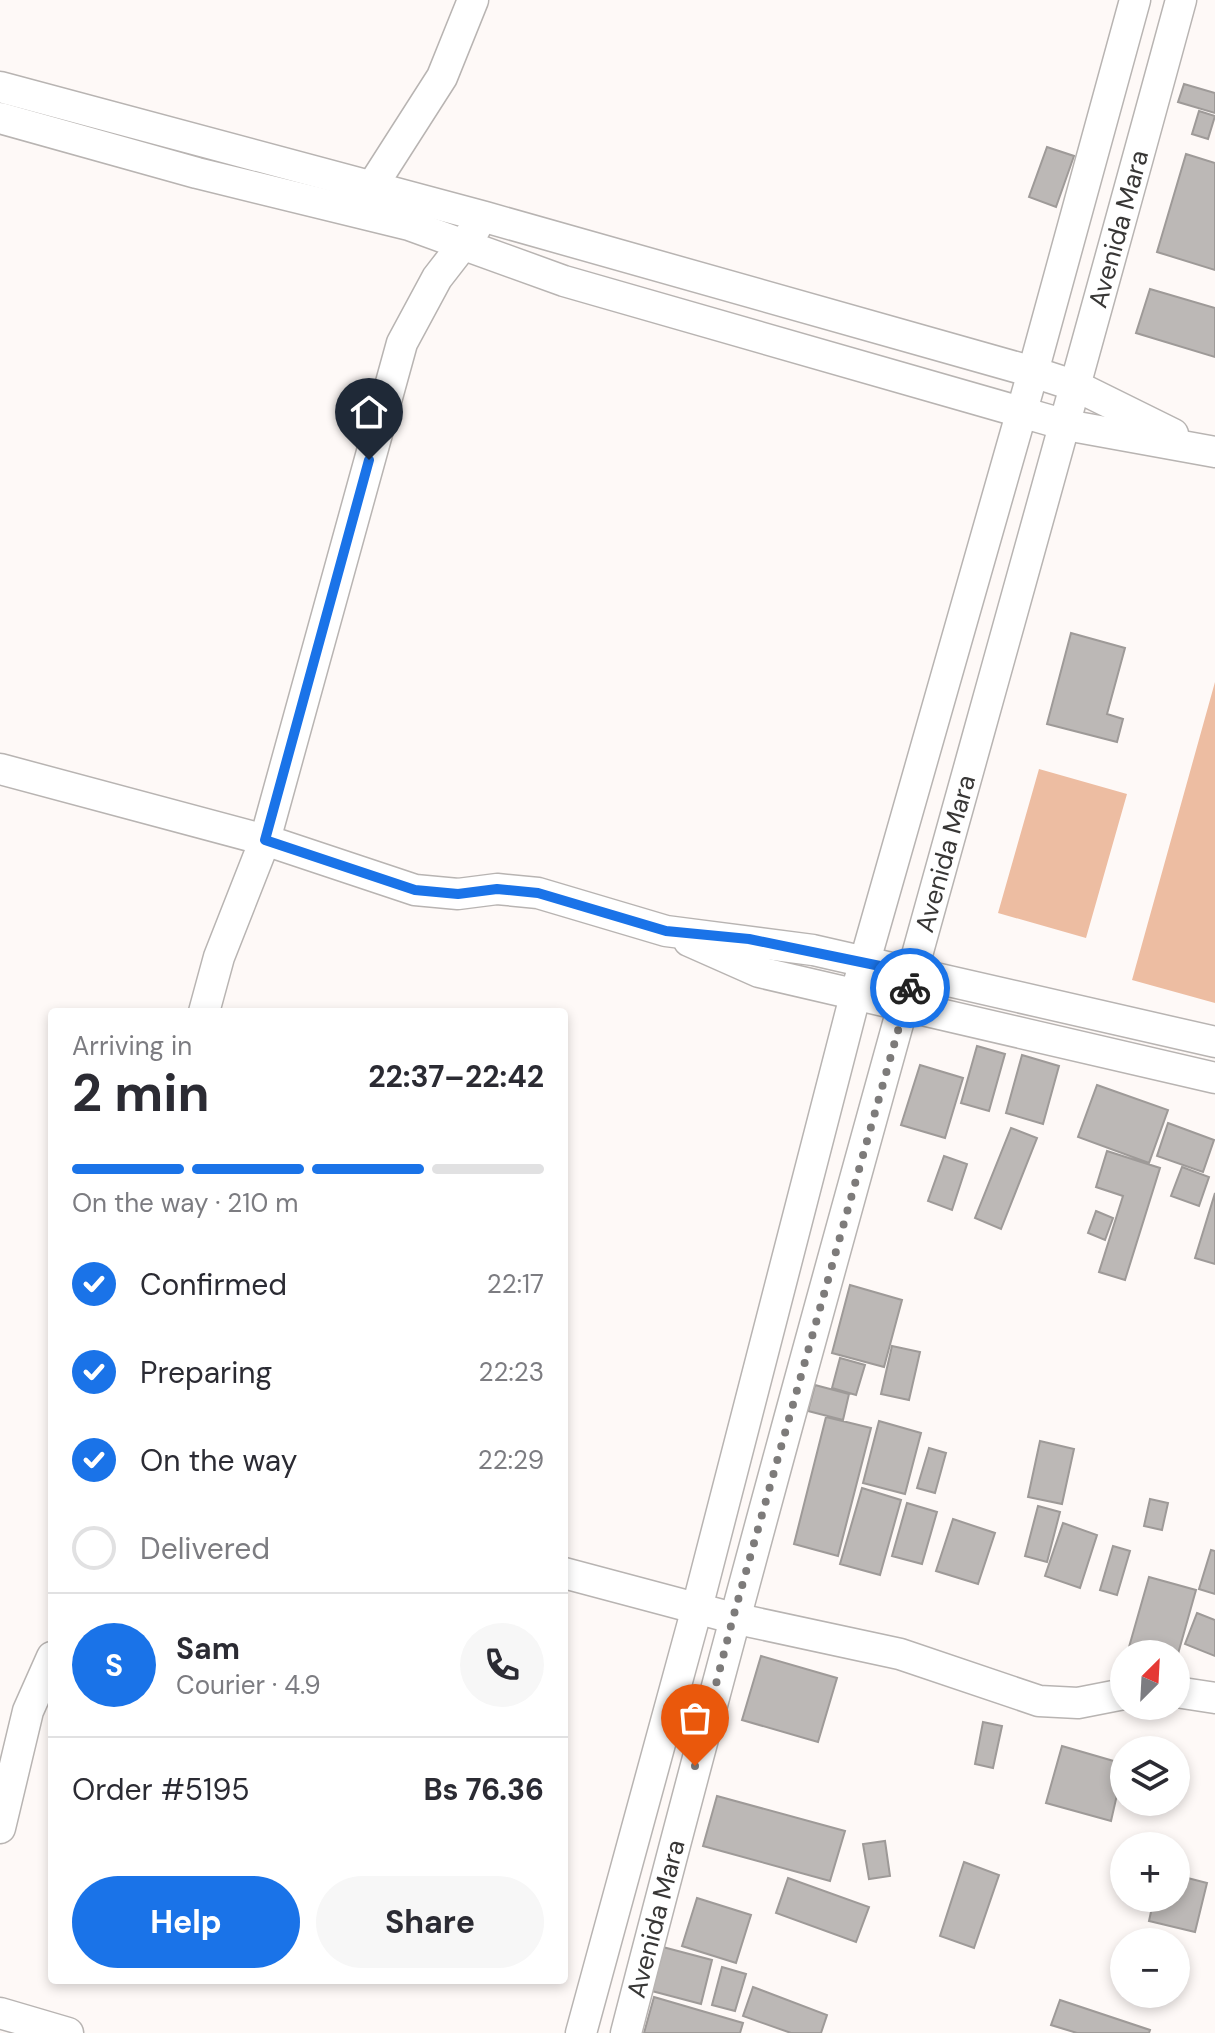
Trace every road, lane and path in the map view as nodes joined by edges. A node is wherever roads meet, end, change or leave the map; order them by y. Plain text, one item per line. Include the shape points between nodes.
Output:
1 (473, 0) edge
2 (1135, 0) edge
3 (1181, 0) edge
4 (0, 87) edge
5 (0, 118) edge
6 (369, 201) junction
7 (485, 217) junction
8 (463, 244) junction
9 (1033, 372) junction
10 (1076, 386) junction
11 (1021, 413) junction
12 (1066, 425) junction
13 (1209, 450) edge
14 (0, 769) edge
15 (265, 840) junction
16 (666, 931) junction
17 (865, 961) junction
18 (914, 973) junction
19 (855, 996) junction
20 (905, 1007) junction
21 (205, 1008) edge
22 (1215, 1042) edge
23 (1215, 1078) edge
24 (568, 1574) edge
25 (697, 1608) junction
26 (733, 1618) junction
27 (48, 1666) edge
28 (1110, 1697) edge
29 (0, 1828) edge
30 (0, 2013) edge
31 (68, 2033) edge
32 (581, 2033) edge
33 (626, 2033) edge

1 - 6 street via 442,77
2 - 9 street, Avenida Mara
3 - 10 street, Avenida Mara
4 - 6 street
5 - 6 street via 197,173
6 - 7 street
6 - 8 street
7 - 8 street
7 - 9 street
8 - 11 street via 564,281
8 - 15 street via 437,278 402,343
9 - 10 street
9 - 11 street, Avenida Mara
10 - 12 street, Avenida Mara
10 - 13 street
11 - 12 street
11 - 17 street, Avenida Mara
12 - 13 street
12 - 18 street, Avenida Mara
14 - 15 street
15 - 16 street via 415,890 538,893
15 - 21 street via 219,957
16 - 17 street via 749,939
16 - 19 street via 759,972
17 - 18 street
17 - 19 street, Avenida Mara
18 - 20 street, Avenida Mara
18 - 22 street
19 - 20 street
19 - 25 street, Avenida Mara
20 - 23 street
20 - 26 street, Avenida Mara
24 - 25 street
25 - 26 street
25 - 32 street, Avenida Mara
26 - 28 street via 900,1654 1039,1701 1078,1703
26 - 33 street, Avenida Mara
27 - 29 street via 28,1711
30 - 31 street

